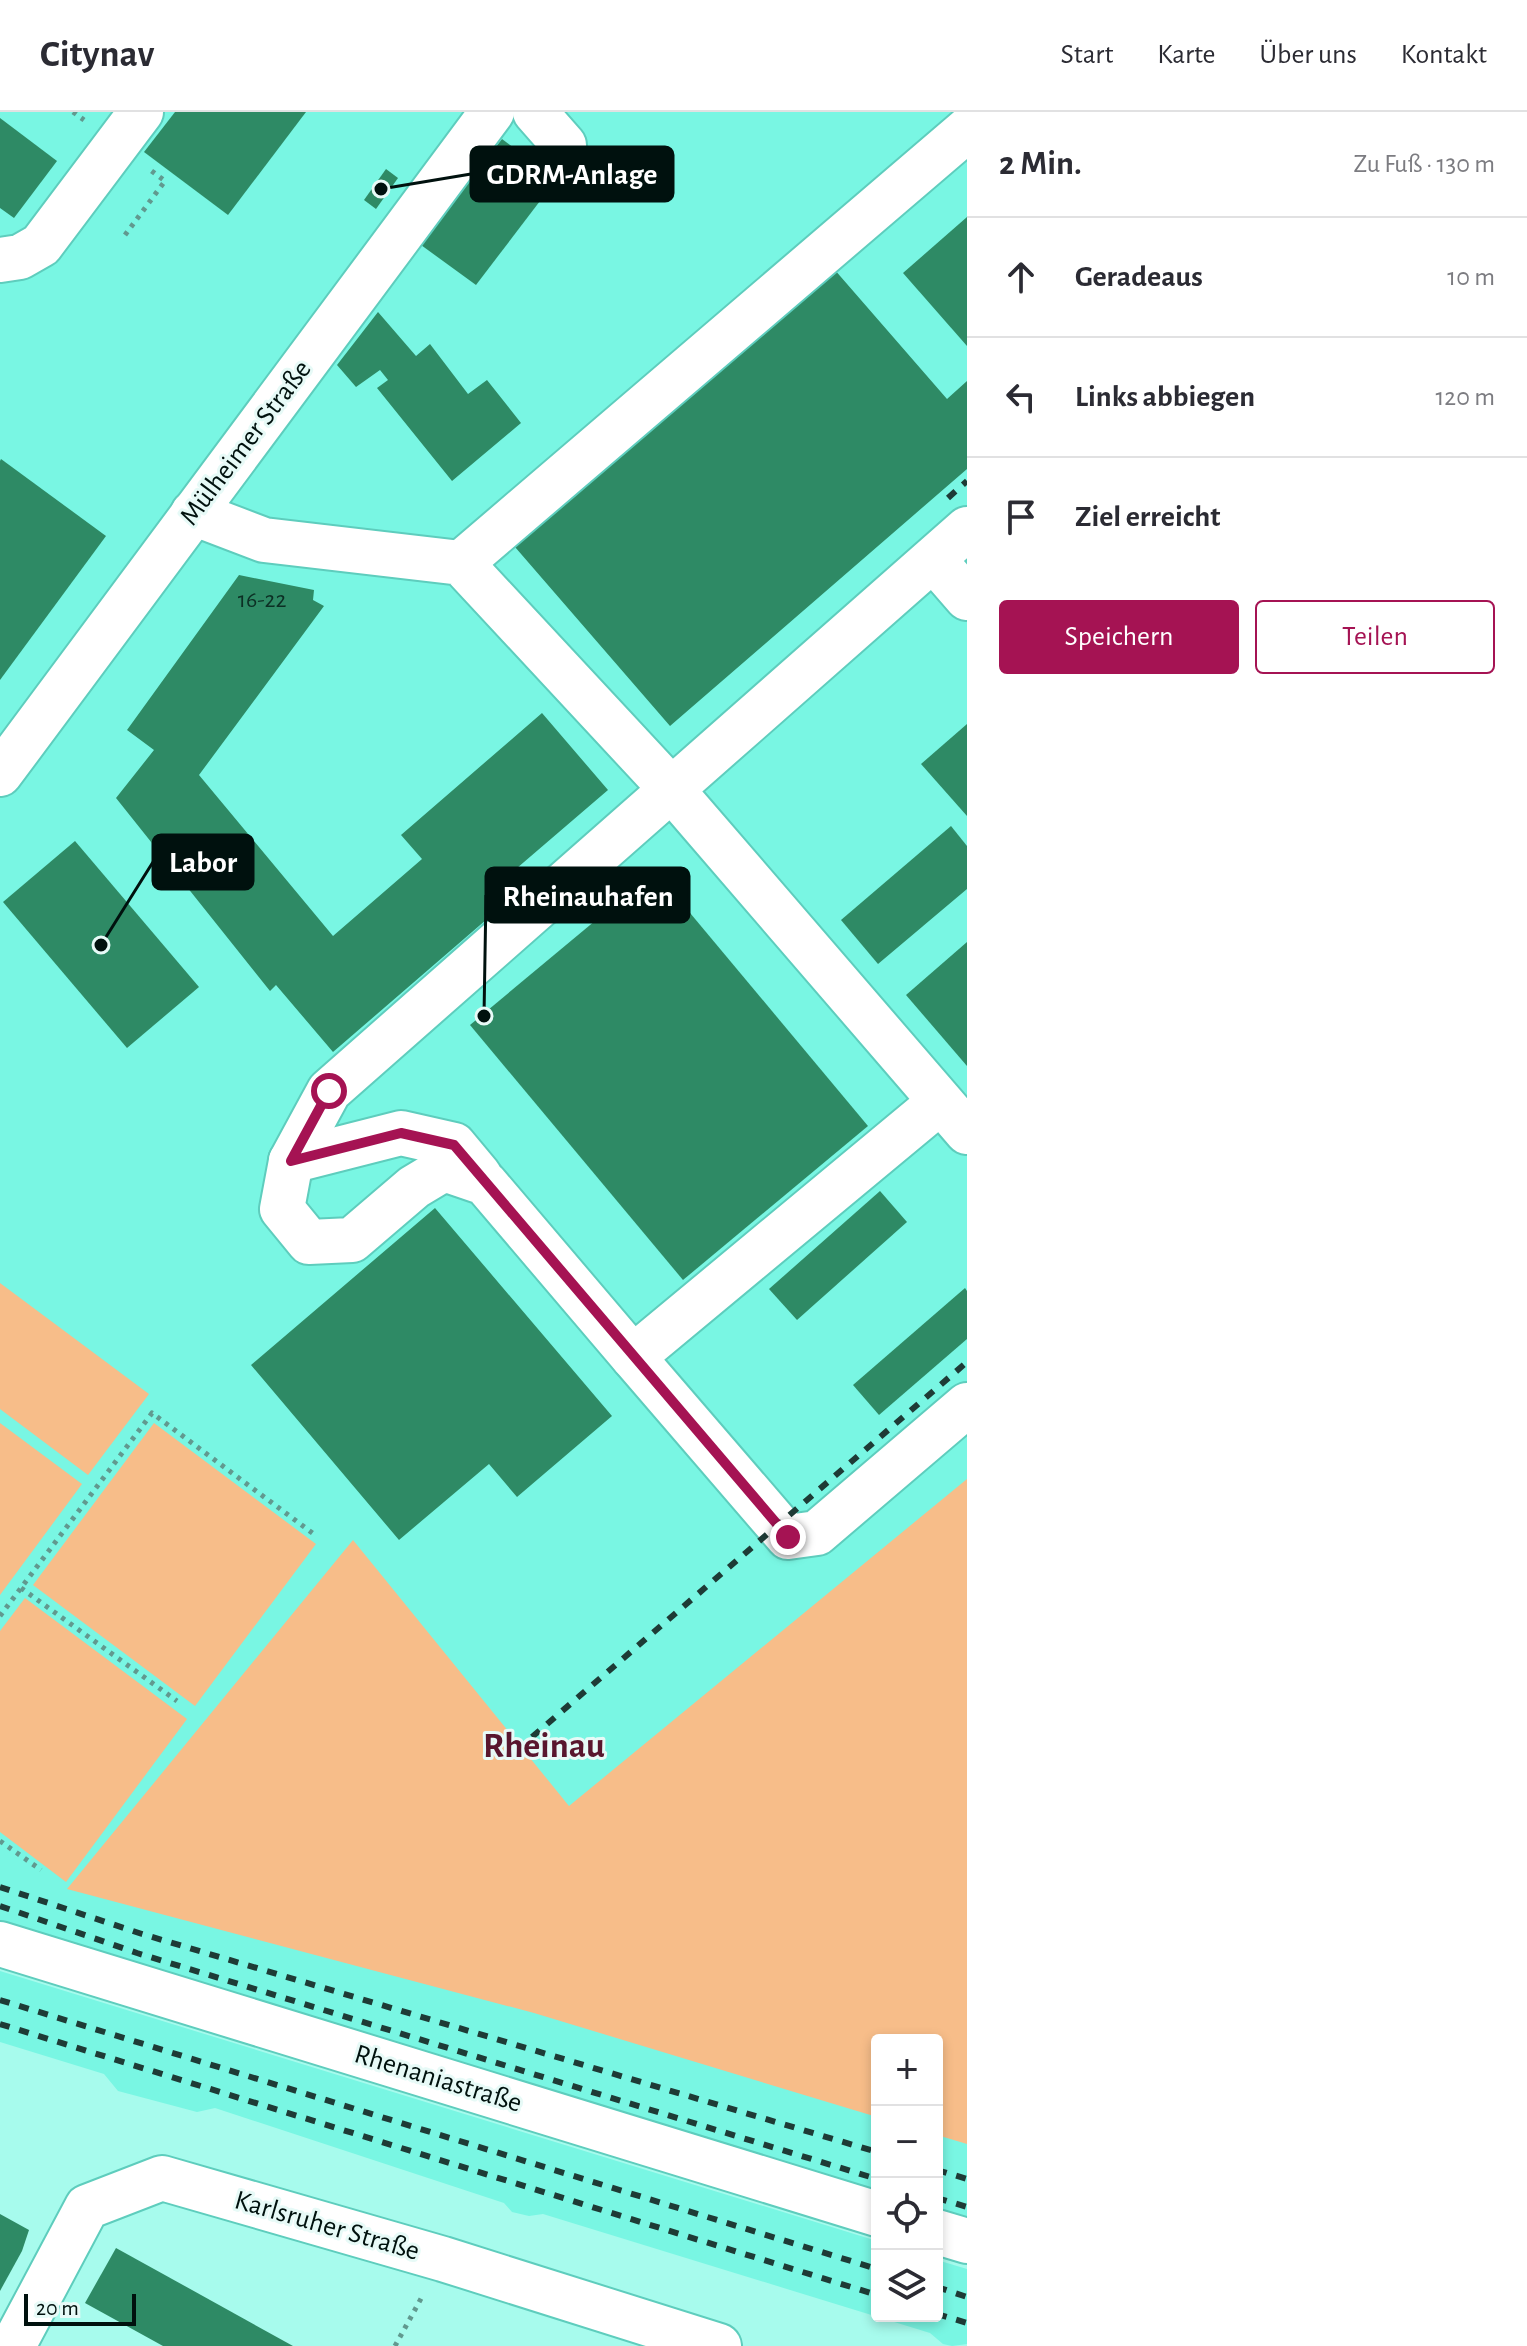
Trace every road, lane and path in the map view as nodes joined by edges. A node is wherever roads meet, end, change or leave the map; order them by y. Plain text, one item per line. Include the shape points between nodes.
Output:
1 (141, 112) edge
2 (492, 112) edge
3 (535, 112) edge
4 (967, 130) edge
5 (564, 145) dead end
6 (143, 164) dead end
7 (125, 235) dead end
8 (0, 260) edge
9 (193, 513) junction
10 (967, 529) edge
11 (934, 560) junction
12 (461, 563) junction
13 (967, 598) edge
14 (0, 774) edge
15 (673, 791) junction
16 (954, 1117) edge
17 (291, 1161) junction
18 (485, 1183) junction
19 (633, 1357) junction
20 (967, 1405) edge
21 (315, 1535) dead end
22 (21, 1588) junction
23 (0, 1616) edge
24 (177, 1701) dead end
25 (0, 1841) edge
26 (41, 1870) dead end
27 (0, 1944) edge
28 (871, 2212) edge
29 (943, 2234) edge
30 (967, 2241) edge
31 (443, 2259) junction
32 (13, 2346) edge
33 (395, 2346) edge
34 (719, 2346) edge

1 - 8 street via 41,245 20,257
2 - 9 street, Mülheimer Straße
3 - 5 street
4 - 12 street
6 - 7 path via 165,181
9 - 12 street via 264,540
9 - 14 street, Mülheimer Straße
10 - 11 street
11 - 13 street
11 - 15 street
12 - 15 street
15 - 16 street
15 - 17 street via 329,1091
16 - 19 street
17 - 18 street via 401,1133 454,1145
17 - 18 street via 282,1209 309,1242 352,1240 414,1187 444,1169
18 - 19 street
19 - 20 street via 788,1537 817,1533
21 - 22 path via 152,1413
22 - 23 path
22 - 24 path
25 - 26 path
27 - 28 street, Rhenaniastraße
29 - 30 street
31 - 32 street, Karlsruher Straße via 162,2178 87,2207
31 - 33 path
31 - 34 street, Karlsruher Straße

